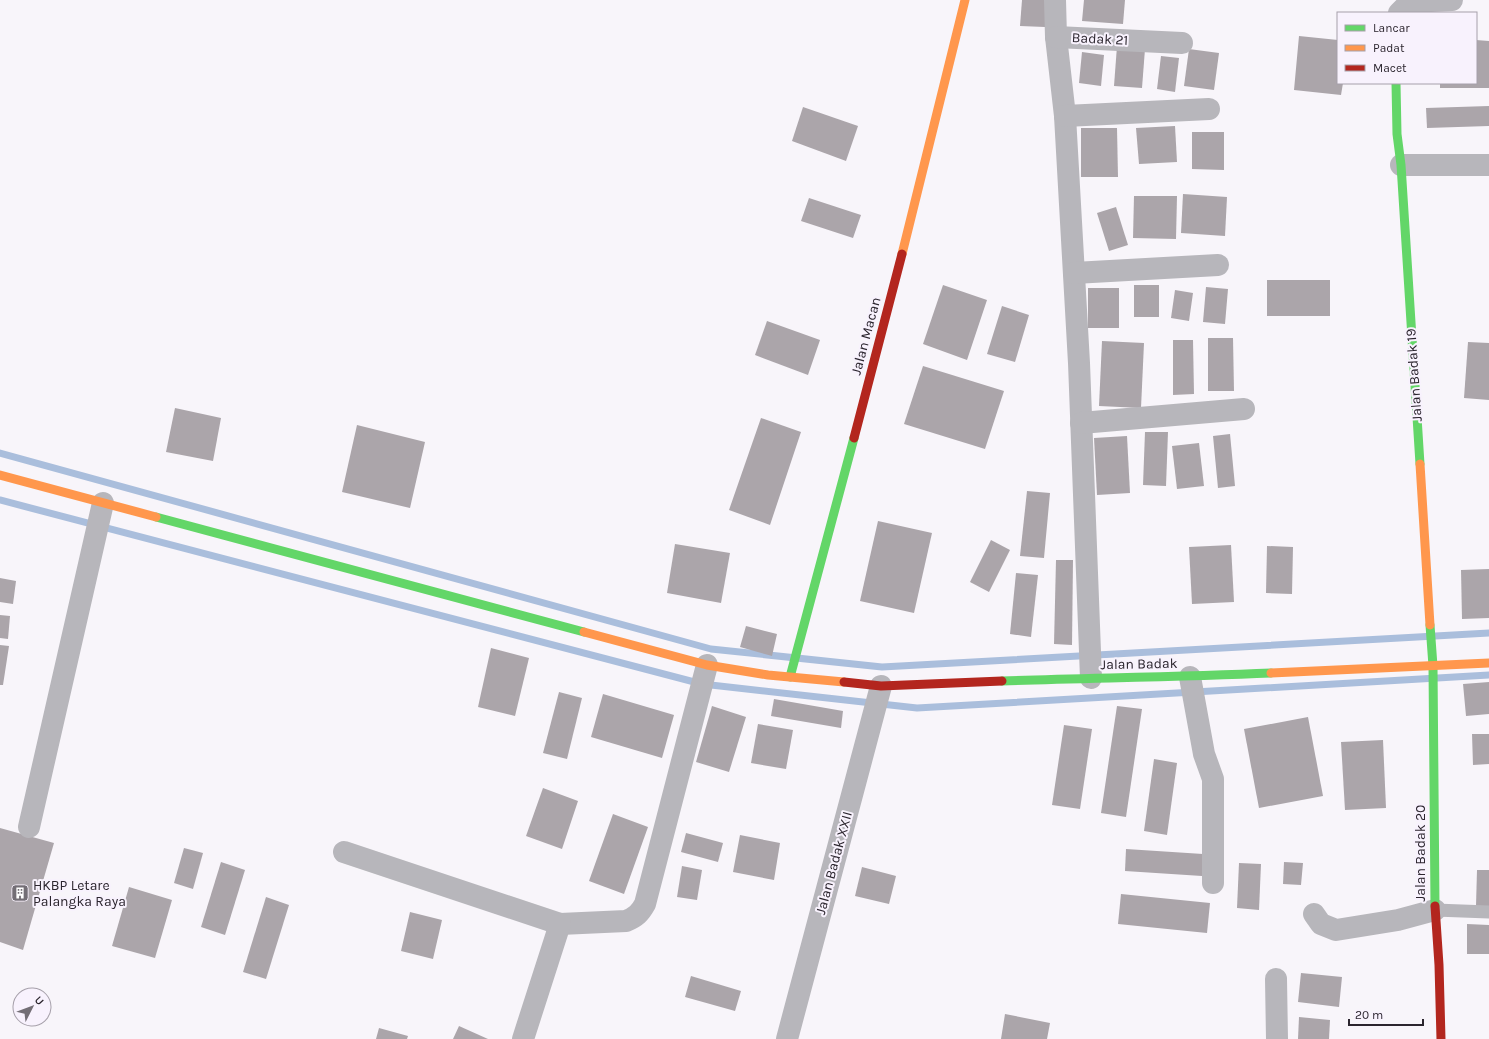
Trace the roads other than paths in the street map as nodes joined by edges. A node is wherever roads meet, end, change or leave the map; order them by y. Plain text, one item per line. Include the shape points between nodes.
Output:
1 (965, 0) edge
2 (1055, 0) edge
3 (1452, 0) edge
4 (1400, 12) edge
5 (1056, 37) junction
6 (1182, 43) dead end
7 (1396, 84) edge
8 (1209, 109) dead end
9 (1064, 116) junction
10 (1401, 165) junction
11 (1489, 165) edge
12 (1218, 265) dead end
13 (1074, 273) junction
14 (1244, 409) dead end
15 (1081, 423) junction
16 (0, 475) edge
17 (103, 503) junction
18 (1489, 663) edge
19 (707, 665) junction
20 (1433, 666) junction
21 (790, 677) junction
22 (1190, 677) junction
23 (1091, 678) junction
24 (881, 686) junction
25 (28, 828) dead end
26 (344, 852) dead end
27 (1213, 883) dead end
28 (1435, 910) junction
29 (1489, 912) edge
30 (1314, 914) dead end
31 (560, 924) junction
32 (1276, 979) dead end
33 (523, 1039) edge
34 (787, 1039) edge
35 (1277, 1039) edge
36 (1441, 1039) edge

1 - 21 street, Jalan Macan via 902,254
2 - 5 street, Badak 21
3 - 4 street via 1410,2
5 - 6 street, Badak 21
5 - 9 street
7 - 10 street, Jalan Badak 19 via 1396,134
8 - 9 street
9 - 13 street
10 - 11 street
10 - 20 street, Jalan Badak 19
12 - 13 street
13 - 15 street
14 - 15 street
15 - 23 street
16 - 17 street, Jalan Badak
17 - 19 street, Jalan Badak
17 - 25 street
18 - 20 street, Jalan Badak
19 - 21 street, Jalan Badak via 768,676
19 - 31 street via 645,904 640,913 626,920
20 - 22 street, Jalan Badak
20 - 28 street, Jalan Badak 20
21 - 24 street, Jalan Badak
22 - 23 street, Jalan Badak
22 - 27 street via 1204,754 1213,779
23 - 24 street, Jalan Badak
24 - 34 street, Jalan Badak XXII
26 - 31 street
28 - 29 lane
28 - 30 street via 1398,920 1336,930 1321,924
28 - 36 street, Jalan Badak 20
31 - 33 street
32 - 35 street

